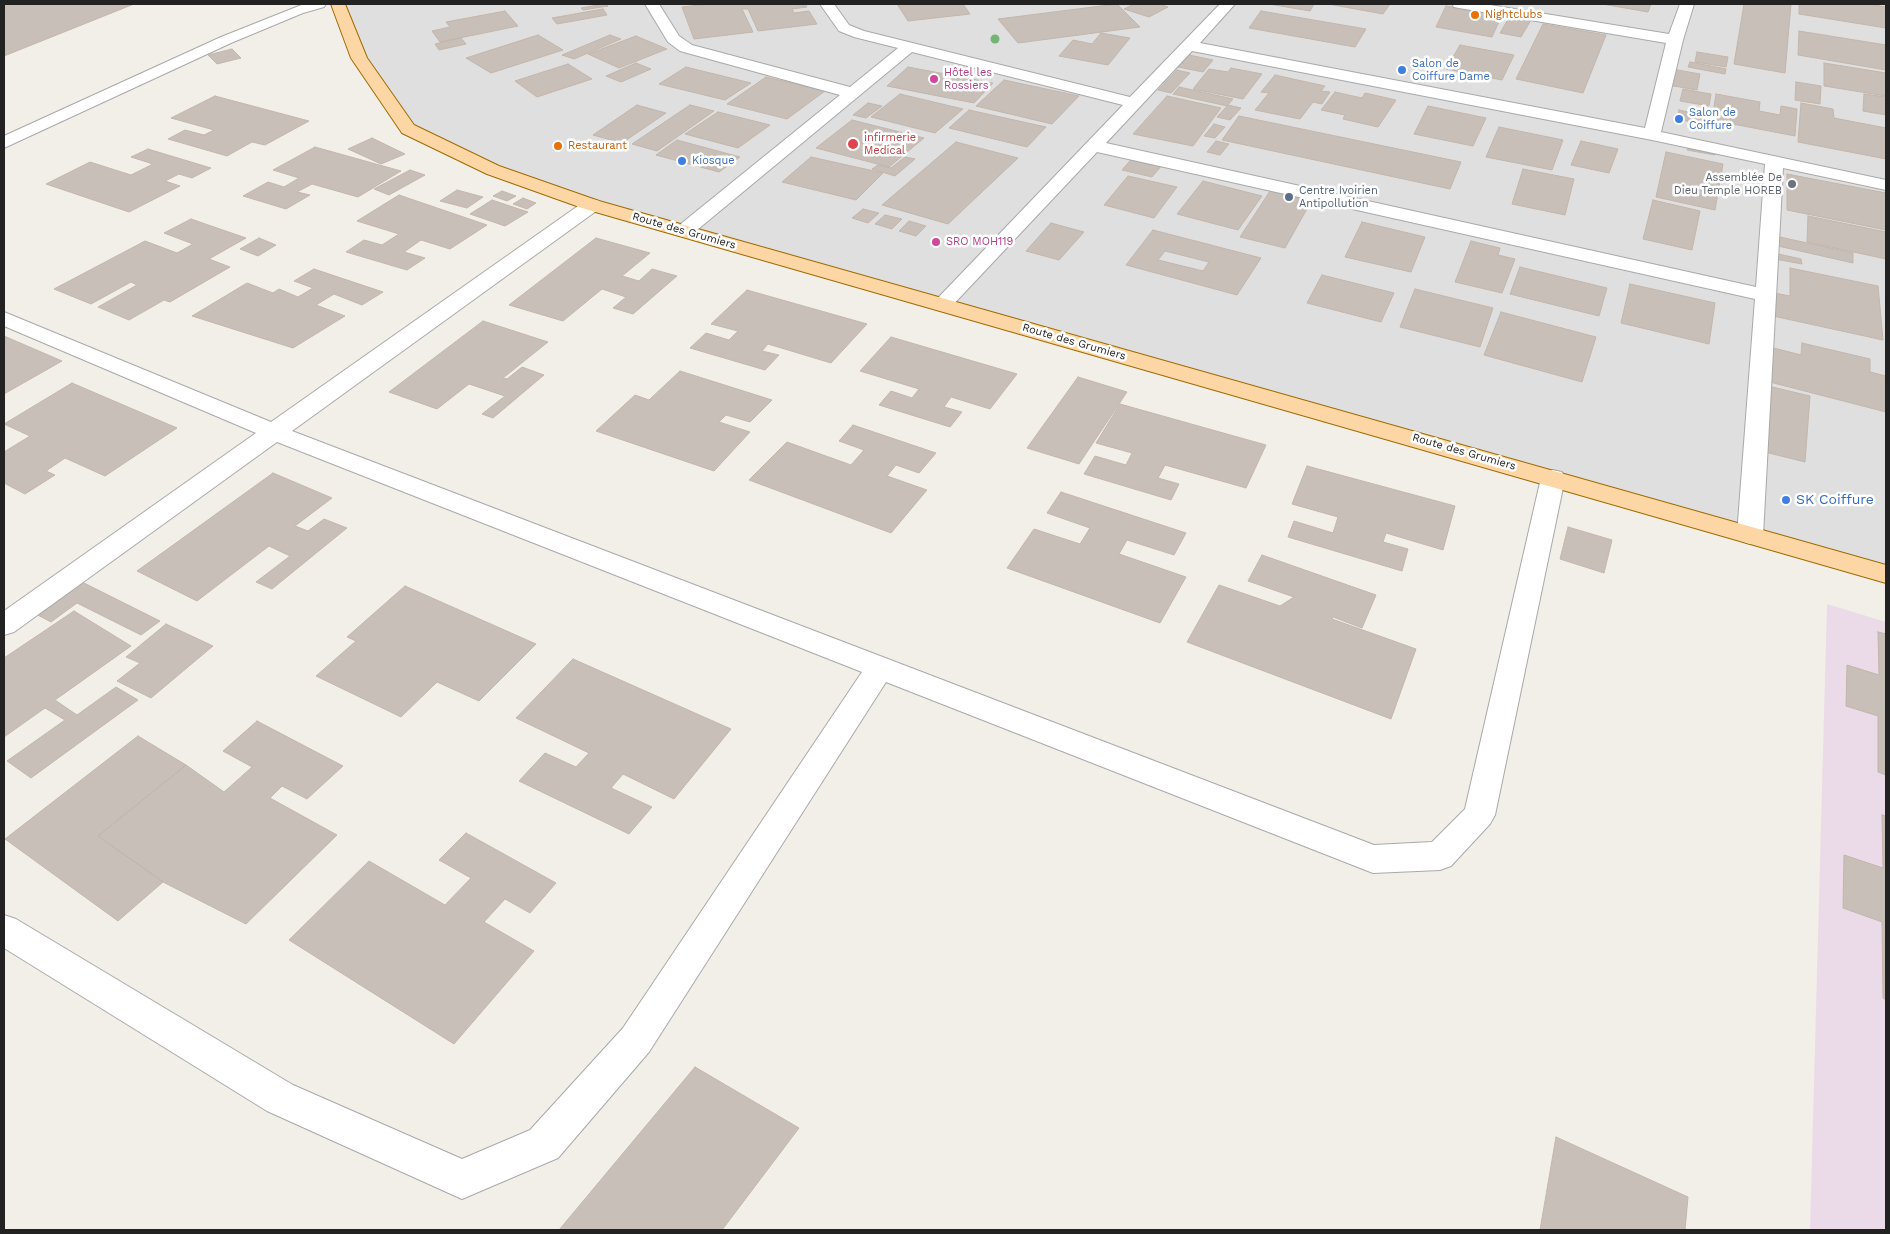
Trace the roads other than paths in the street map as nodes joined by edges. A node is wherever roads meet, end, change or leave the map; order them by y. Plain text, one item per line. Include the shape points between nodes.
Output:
1 (319, 4) edge
2 (338, 4) edge
3 (652, 4) edge
4 (827, 4) edge
5 (1228, 4) edge
6 (1459, 4) edge
7 (1687, 4) edge
8 (1675, 40) junction
9 (1187, 45) junction
10 (909, 47) junction
11 (853, 93) junction
12 (1135, 103) junction
13 (1652, 135) junction
14 (4, 143) edge
15 (1095, 146) junction
16 (1774, 162) junction
17 (1886, 185) edge
18 (592, 205) junction
19 (684, 231) junction
20 (1765, 295) junction
21 (942, 304) junction
22 (4, 318) edge
23 (273, 432) junction
24 (1553, 478) junction
25 (1750, 535) junction
26 (1886, 574) edge
27 (4, 625) edge
28 (881, 667) junction
29 (4, 930) edge

1 - 14 street via 226,40
2 - 18 main road, Route des Grumiers via 359,58 408,129 493,170
3 - 11 street via 673,39 686,48
4 - 10 street via 844,28
5 - 9 street
6 - 8 street
7 - 8 street
8 - 13 street
9 - 12 street
9 - 13 street
10 - 11 street
10 - 12 street
11 - 19 street
12 - 15 street
13 - 16 street
15 - 20 street
15 - 21 street
16 - 17 street
16 - 20 street
18 - 19 main road, Route des Grumiers
18 - 23 street
19 - 21 main road, Route des Grumiers
20 - 25 street
21 - 24 main road, Route des Grumiers
22 - 23 street
23 - 27 street
23 - 28 street
24 - 25 main road, Route des Grumiers
24 - 28 street via 1479,815 1440,856 1374,858
25 - 26 main road, Route des Grumiers
28 - 29 street via 636,1040 544,1144 462,1179 280,1098

